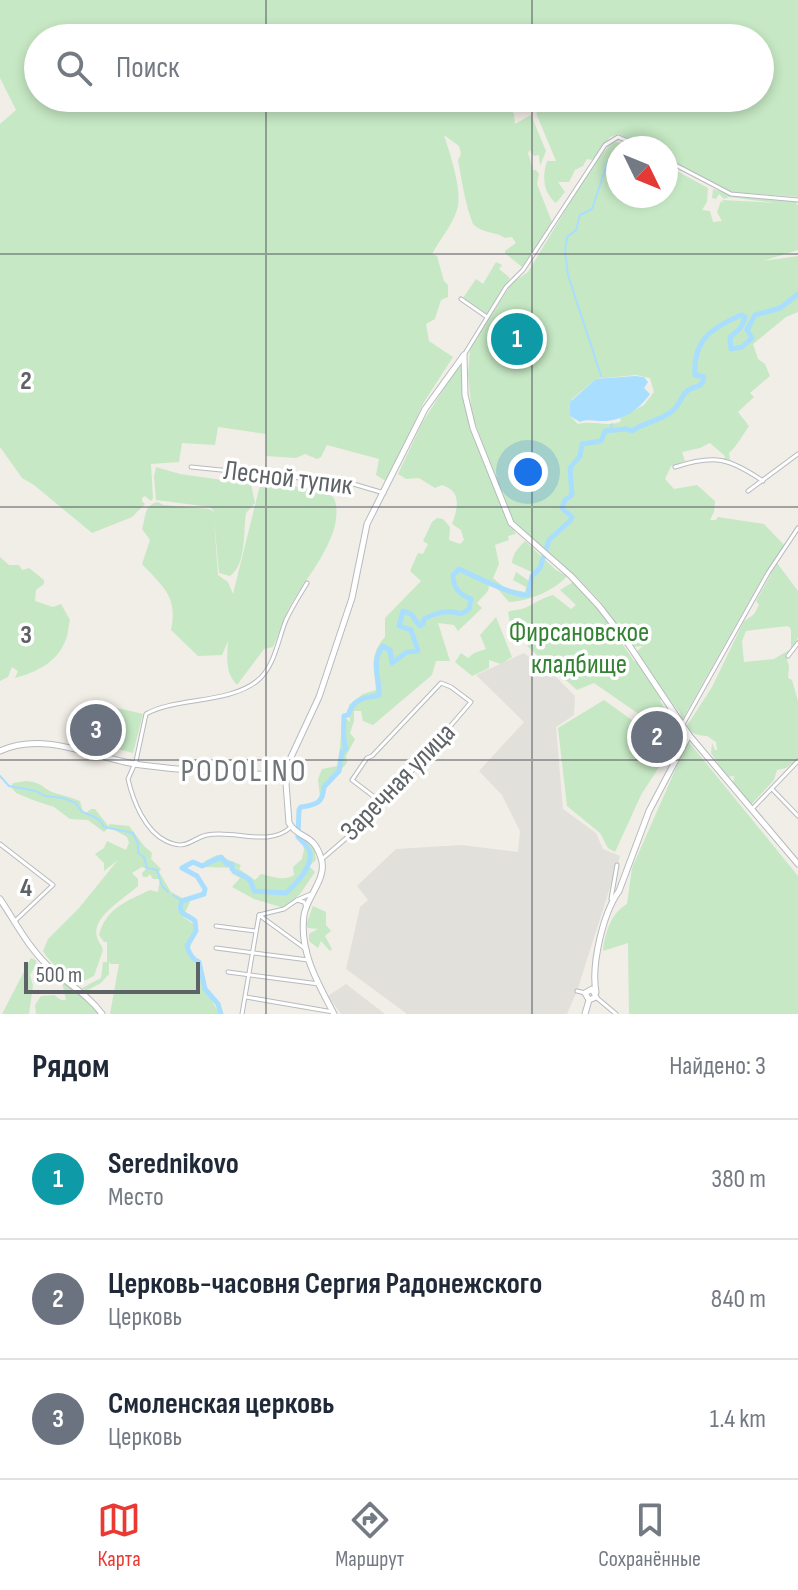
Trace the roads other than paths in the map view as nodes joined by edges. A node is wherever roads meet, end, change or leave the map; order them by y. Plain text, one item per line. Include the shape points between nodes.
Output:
1 (606, 144) edge
2 (678, 166) edge
3 (798, 200) edge
4 (461, 299) dead end
5 (487, 317) junction
6 (464, 355) junction
7 (798, 454) edge
8 (191, 467) dead end
9 (675, 467) dead end
10 (763, 481) junction
11 (748, 491) dead end
12 (384, 493) junction
13 (798, 528) edge
14 (307, 583) dead end
15 (798, 643) edge
16 (788, 656) dead end
17 (682, 726) junction
18 (689, 735) junction
19 (0, 751) edge
20 (135, 764) junction
21 (797, 765) edge
22 (284, 775) junction
23 (772, 789) junction
24 (377, 799) junction
25 (752, 809) junction
26 (798, 816) edge
27 (296, 831) junction
28 (0, 844) edge
29 (318, 850) junction
30 (329, 852) junction
31 (322, 859) junction
32 (798, 864) edge
33 (617, 865) dead end
34 (311, 894) junction
35 (0, 899) edge
36 (611, 899) junction
37 (297, 900) junction
38 (306, 907) junction
39 (259, 915) junction
40 (13, 923) junction
41 (216, 926) dead end
42 (255, 931) junction
43 (216, 948) dead end
44 (307, 950) junction
45 (252, 953) junction
46 (308, 960) junction
47 (228, 972) dead end
48 (249, 975) junction
49 (319, 984) junction
50 (577, 991) dead end
51 (591, 994) junction
52 (245, 997) junction
53 (334, 1013) edge
54 (102, 1014) edge
55 (242, 1014) edge
56 (585, 1014) edge
57 (616, 1014) edge

1 - 5 street
2 - 3 street via 731,194
4 - 5 street
5 - 6 street
6 - 12 street via 425,409
6 - 17 street via 466,401 511,523 599,606
7 - 10 street
8 - 12 street, Лесной тупик via 350,483
9 - 10 street via 701,459 733,462
10 - 11 street
12 - 22 street via 367,524 352,598 315,708
13 - 17 street
14 - 20 street via 258,680 231,693 148,713
15 - 16 street
17 - 18 street
18 - 25 street
18 - 36 street
19 - 20 street via 72,747
20 - 22 street
20 - 27 street via 128,782 141,815 168,842 185,846 209,835 277,836
21 - 23 street
22 - 27 street
23 - 25 street
23 - 26 street
24 - 24 street, Заречная улица via 406,778 471,702 441,683 367,758 352,780
24 - 30 street, Заречная улица via 357,829
25 - 32 street
27 - 29 street via 312,839
28 - 40 street via 53,885
29 - 30 street
29 - 31 street
30 - 31 street, Заречная улица
31 - 34 street
33 - 36 street
34 - 37 street
34 - 38 street
35 - 40 street
36 - 51 street
37 - 38 street
37 - 39 street
38 - 44 street
39 - 42 street
39 - 44 street
40 - 54 street via 47,964
41 - 42 street
42 - 45 street
43 - 45 street
44 - 46 street
45 - 46 street
45 - 48 street
46 - 49 street
47 - 48 street
48 - 49 street
48 - 52 street
49 - 53 street
50 - 51 street
51 - 56 street
51 - 57 street
52 - 53 street
52 - 55 street

